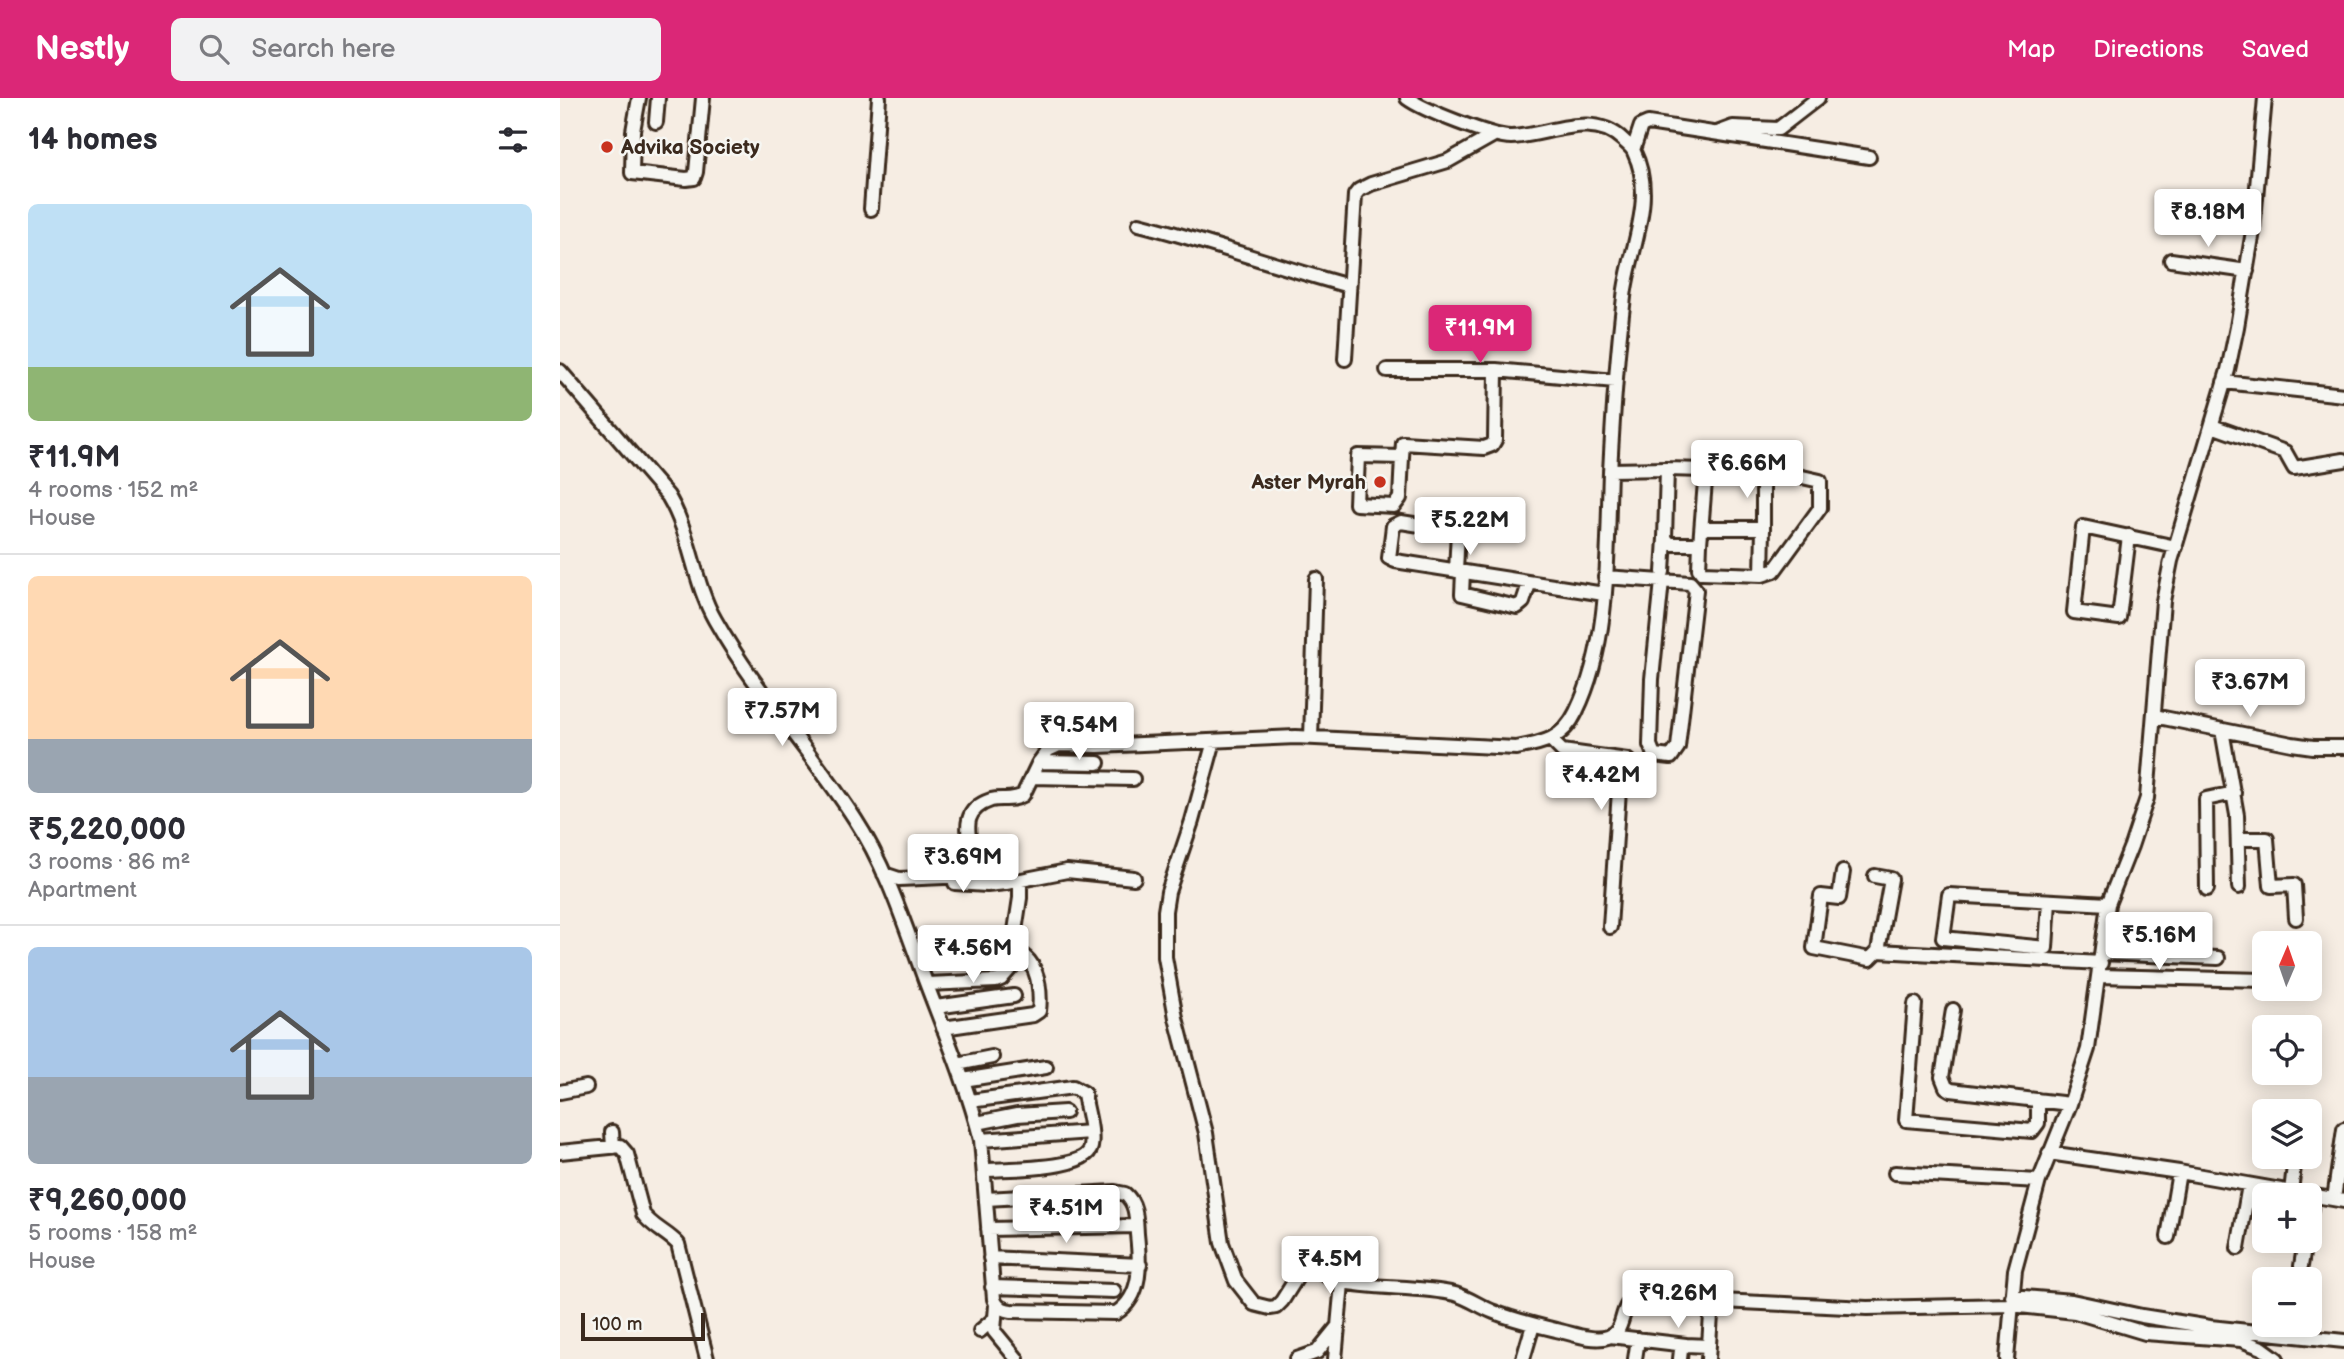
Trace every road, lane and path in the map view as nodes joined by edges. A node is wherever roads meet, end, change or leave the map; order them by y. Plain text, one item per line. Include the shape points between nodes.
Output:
1 (639, 98) edge
2 (657, 98) edge
3 (703, 98) edge
4 (878, 98) edge
5 (1408, 98) edge
6 (1818, 98) edge
7 (2265, 98) edge
8 (656, 122) dead end
9 (1713, 134) junction
10 (1494, 135) junction
11 (1633, 150) junction
12 (1869, 158) dead end
13 (871, 209) dead end
14 (1139, 224) dead end
15 (2171, 260) dead end
16 (2247, 271) junction
17 (1349, 286) junction
18 (1345, 359) dead end
19 (1387, 370) dead end
20 (1496, 370) junction
21 (560, 371) edge
22 (1615, 381) junction
23 (2224, 382) junction
24 (2344, 395) edge
25 (2211, 426) junction
26 (1402, 457) junction
27 (2344, 460) edge
28 (1667, 468) junction
29 (1706, 469) junction
30 (1610, 470) junction
31 (1763, 471) junction
32 (1703, 527) junction
33 (1763, 528) junction
34 (2129, 536) junction
35 (1665, 538) junction
36 (1700, 544) junction
37 (2176, 547) junction
38 (1459, 572) junction
39 (1762, 575) junction
40 (1663, 576) junction
41 (1605, 577) junction
42 (1316, 579) dead end
43 (1529, 584) junction
44 (1604, 594) junction
45 (2154, 716) junction
46 (2222, 730) junction
47 (1311, 738) junction
48 (1550, 739) junction
49 (1214, 741) junction
50 (2344, 747) edge
51 (1039, 762) junction
52 (1098, 762) dead end
53 (1031, 777) junction
54 (1133, 779) dead end
55 (2234, 793) junction
56 (2238, 839) junction
57 (971, 870) junction
58 (1843, 872) dead end
59 (1875, 876) dead end
60 (1134, 877) dead end
61 (886, 878) junction
62 (1020, 880) junction
63 (973, 884) junction
64 (2239, 887) dead end
65 (2207, 889) dead end
66 (2049, 901) junction
67 (2108, 904) junction
68 (2296, 918) dead end
69 (1610, 927) dead end
70 (1878, 951) junction
71 (1022, 955) junction
72 (2218, 958) dead end
73 (2101, 964) junction
74 (2252, 978) edge
75 (927, 984) junction
76 (1014, 996) dead end
77 (1915, 1004) dead end
78 (936, 1007) junction
79 (1953, 1010) dead end
80 (943, 1028) junction
81 (992, 1057) dead end
82 (957, 1064) junction
83 (1046, 1067) dead end
84 (963, 1080) junction
85 (586, 1087) dead end
86 (560, 1092) edge
87 (2038, 1100) junction
88 (970, 1101) junction
89 (2070, 1104) junction
90 (1065, 1112) dead end
91 (977, 1123) junction
92 (2344, 1129) edge
93 (612, 1132) dead end
94 (1091, 1132) junction
95 (981, 1140) junction
96 (613, 1147) junction
97 (560, 1152) edge
98 (2049, 1153) junction
99 (984, 1171) junction
100 (2179, 1172) junction
101 (1895, 1173) dead end
102 (2039, 1181) junction
103 (2249, 1185) junction
104 (2252, 1186) edge
105 (986, 1199) junction
106 (2339, 1200) edge
107 (1136, 1226) junction
108 (988, 1229) junction
109 (2168, 1237) dead end
110 (2238, 1248) dead end
111 (2303, 1253) edge
112 (990, 1258) junction
113 (1140, 1265) junction
114 (2301, 1266) dead end
115 (1336, 1280) junction
116 (992, 1287) junction
117 (1114, 1290) dead end
118 (2011, 1300) junction
119 (1712, 1301) junction
120 (996, 1305) junction
121 (994, 1320) junction
122 (1338, 1325) junction
123 (1533, 1325) junction
124 (980, 1331) dead end
125 (1610, 1336) junction
126 (1638, 1339) junction
127 (2344, 1341) edge
128 (1686, 1345) junction
129 (1709, 1353) edge
130 (707, 1359) edge
131 (1017, 1359) edge
132 (1297, 1359) edge
133 (1335, 1359) edge
134 (1523, 1359) edge
135 (1635, 1359) edge
136 (1680, 1359) edge
137 (2007, 1359) edge
138 (2277, 1359) edge

1 - 3 street via 632,173 686,179 694,178 696,172
2 - 8 street
4 - 13 street
5 - 10 street
6 - 9 street via 1778,128 1733,127
7 - 16 street
9 - 11 street via 1643,124
9 - 12 street
10 - 11 street via 1600,127
10 - 17 street via 1448,161 1360,190 1353,203
11 - 22 street via 1643,207 1625,288
14 - 17 street
15 - 16 street
16 - 23 street
17 - 18 street
19 - 20 street
20 - 22 street
20 - 26 street via 1492,445 1403,443
21 - 61 street via 668,496 713,616 753,680 855,818
22 - 30 street
23 - 24 street
23 - 25 street
25 - 27 street via 2285,452 2294,468
25 - 37 street
26 - 26 street via 1358,456 1356,504 1397,504
28 - 29 street
28 - 30 street
28 - 35 street
29 - 31 street
29 - 32 street
30 - 41 street
31 - 33 street
31 - 39 street via 1820,481 1820,508 1774,571
32 - 33 street
32 - 36 street
33 - 39 street
34 - 34 street via 2083,527 2074,612 2119,618
34 - 37 street
35 - 36 street via 1670,544
35 - 40 street
36 - 39 street via 1702,573
37 - 45 street via 2163,601
38 - 38 street via 1389,558 1393,526 1401,522 1458,531
38 - 43 street
38 - 43 street via 1462,594 1517,607
40 - 40 street via 1650,745 1654,755 1671,757 1678,747 1696,590 1690,583
40 - 41 street
41 - 44 street
42 - 47 street
43 - 44 street
44 - 48 street via 1590,679 1561,734
45 - 46 street
45 - 67 street via 2144,810
46 - 50 street via 2292,744
46 - 55 street
47 - 48 street via 1516,748
47 - 49 street
48 - 69 street via 1562,751 1627,760 1640,771 1620,775
49 - 51 street via 1059,745
49 - 115 street via 1168,892 1163,930 1176,1018 1206,1133 1222,1243 1236,1281 1262,1308 1276,1307 1305,1268
51 - 52 street
51 - 53 street
53 - 54 street
53 - 57 street via 1016,799 993,799 970,815
55 - 56 street
55 - 65 street via 2206,799
56 - 64 street
56 - 68 street via 2267,839 2271,886 2294,885
57 - 61 street via 960,878
57 - 63 street
58 - 70 street via 1839,898 1821,896 1814,948 1870,960
59 - 70 street via 1891,879
60 - 62 street via 1067,871
61 - 63 street
61 - 75 street
62 - 63 street
62 - 71 street via 1013,944
66 - 66 street via 1949,895 1943,938 2046,948
66 - 67 street
67 - 73 street
70 - 73 street
71 - 75 street via 996,981
71 - 80 street via 1037,975 1037,1013
72 - 73 street
73 - 74 street
73 - 89 street via 2088,1049
75 - 78 street
76 - 78 street
77 - 87 street via 1906,1121 2032,1131 2038,1123
78 - 80 street
79 - 87 street via 1942,1077 1946,1087
80 - 82 street
81 - 82 street
82 - 84 street
83 - 84 street
84 - 88 street
85 - 86 street
87 - 89 street
88 - 91 street
88 - 94 street via 1078,1088 1084,1093
89 - 98 street
90 - 91 street
91 - 95 street
92 - 106 street
93 - 96 street
94 - 95 street
94 - 99 street via 1092,1147 1080,1161
95 - 99 street
96 - 97 street
96 - 130 street via 620,1146 627,1154 643,1214 678,1244
98 - 100 street
98 - 102 street
99 - 105 street
100 - 103 street
100 - 109 street
101 - 102 street
102 - 118 street
103 - 104 street
103 - 110 street
105 - 107 street via 1121,1193 1134,1205
105 - 108 street
107 - 108 street
107 - 113 street
108 - 112 street
111 - 114 street
112 - 113 street
112 - 116 street
113 - 120 street via 1130,1301 1116,1313 1011,1311
115 - 122 street via 1342,1283
115 - 123 street via 1447,1293
116 - 117 street
116 - 120 street
118 - 119 street via 1867,1308
118 - 127 street via 2072,1301 2210,1327
118 - 137 street
118 - 138 street via 2145,1333 2241,1340
119 - 125 street via 1634,1298 1625,1307 1619,1329
119 - 129 street
120 - 121 street
121 - 124 street
121 - 131 street via 996,1334
122 - 132 street via 1317,1352
122 - 133 street
123 - 125 street via 1593,1338
123 - 134 street
125 - 126 street
126 - 128 street
126 - 135 street
128 - 129 street
128 - 136 street

